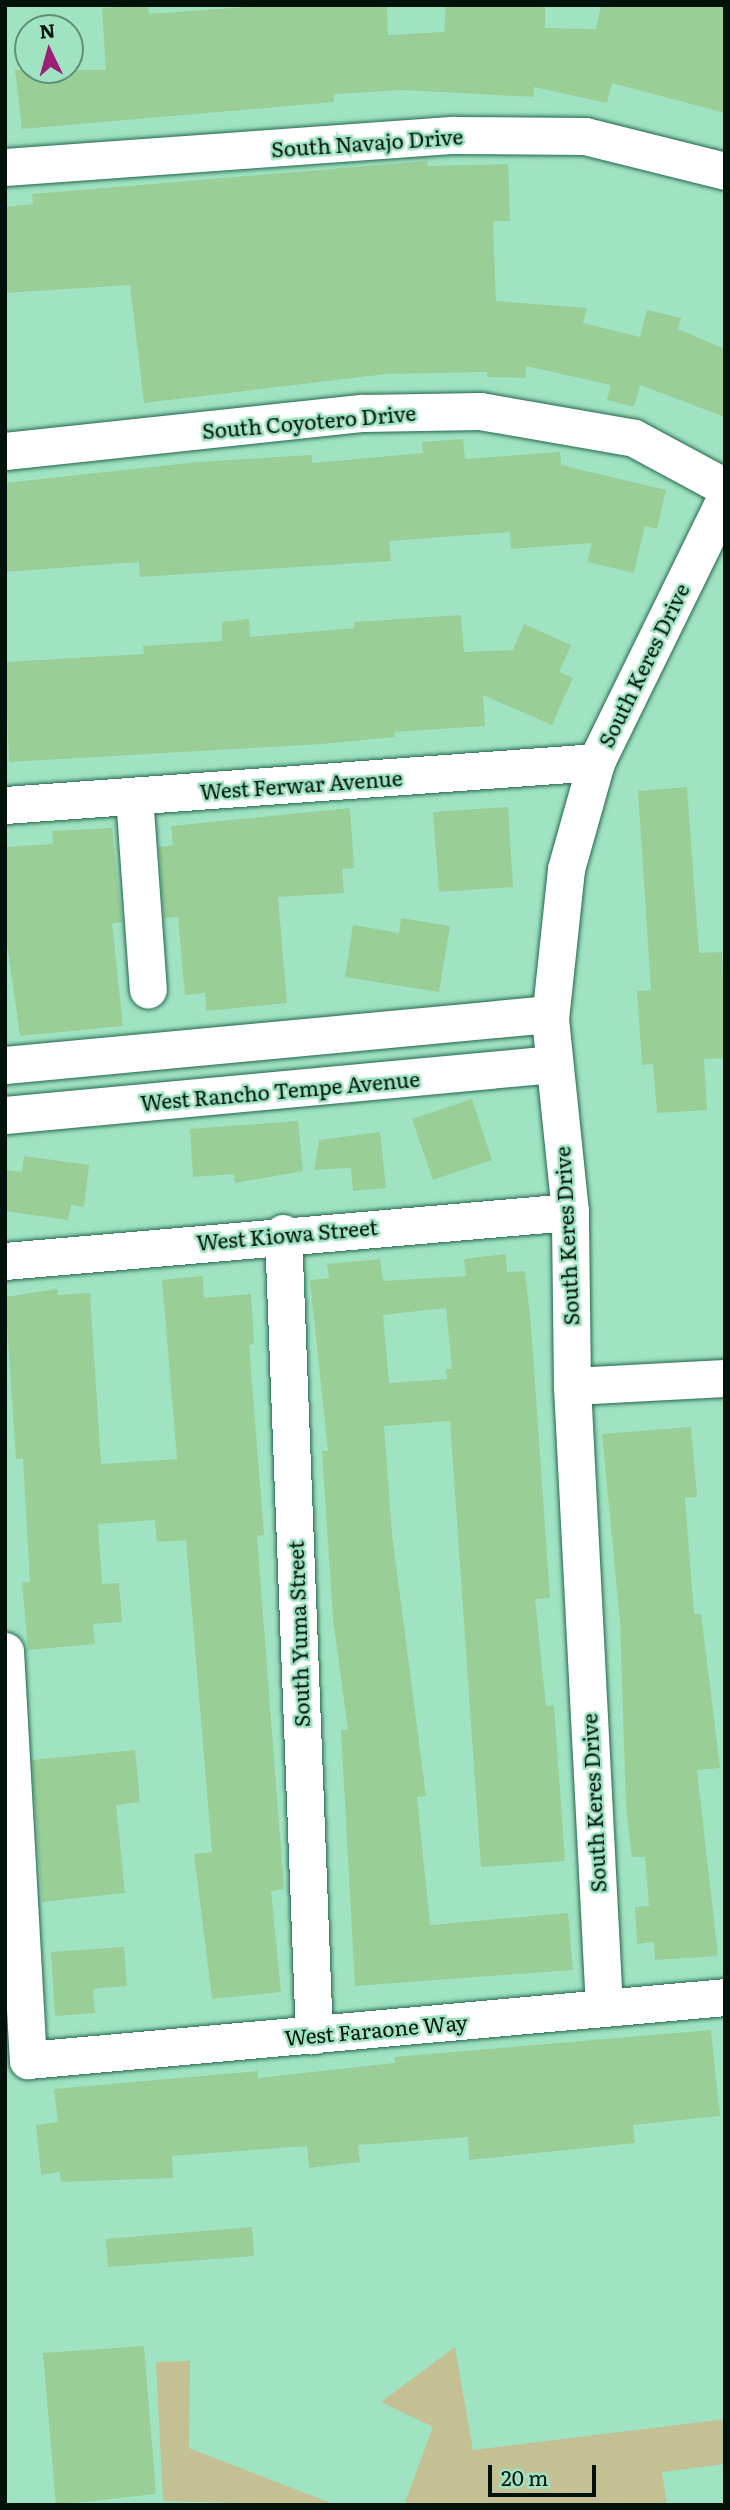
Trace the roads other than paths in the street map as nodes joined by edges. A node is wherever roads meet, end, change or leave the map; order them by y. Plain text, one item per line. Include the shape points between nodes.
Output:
1 (5, 167) edge
2 (725, 171) edge
3 (5, 451) edge
4 (725, 487) edge
5 (725, 499) edge
6 (596, 762) junction
7 (134, 796) junction
8 (5, 805) edge
9 (148, 989) dead end
10 (550, 1014) junction
11 (339, 1035) junction
12 (135, 1054) junction
13 (554, 1064) junction
14 (5, 1065) edge
15 (344, 1084) junction
16 (138, 1102) junction
17 (5, 1115) edge
18 (570, 1212) junction
19 (283, 1233) junction
20 (5, 1261) edge
21 (725, 1378) edge
22 (572, 1386) junction
23 (5, 1651) edge
24 (725, 1997) edge
25 (604, 2008) junction
26 (314, 2035) junction

1 - 2 street, South Navajo Drive via 454,135 585,136
3 - 4 street, South Coyotero Drive via 363,413 480,411 634,438
5 - 6 street, South Keres Drive
6 - 7 street, West Ferwar Avenue
6 - 10 street, South Keres Drive via 566,869
7 - 8 street, West Ferwar Avenue
7 - 9 street
10 - 11 street
10 - 13 street, South Keres Drive
11 - 12 street
11 - 15 street
12 - 14 street
12 - 16 street
13 - 15 street, West Rancho Tempe Avenue
13 - 18 street, South Keres Drive
15 - 16 street, West Rancho Tempe Avenue
16 - 17 street, West Rancho Tempe Avenue
18 - 19 street, West Kiowa Street
18 - 22 street, South Keres Drive
19 - 20 street, West Kiowa Street
19 - 26 street, South Yuma Street
21 - 22 street
22 - 25 street, South Keres Drive
23 - 26 street, West Faraone Way via 28,2060
24 - 25 street, West Faraone Way
25 - 26 street, West Faraone Way

